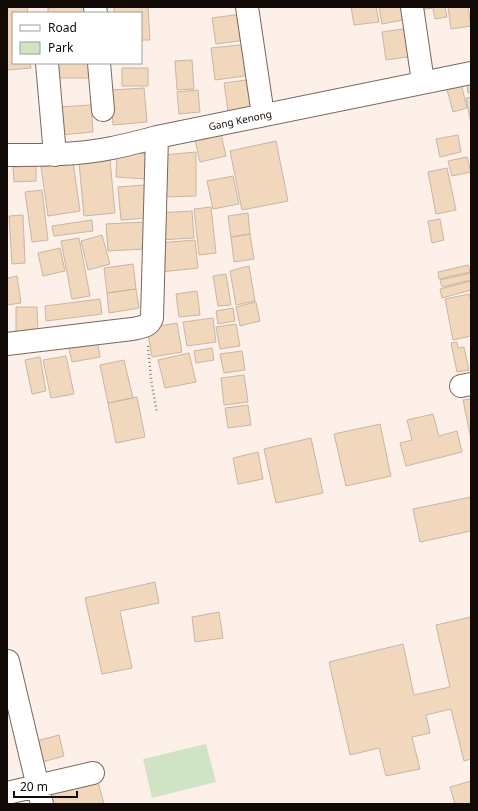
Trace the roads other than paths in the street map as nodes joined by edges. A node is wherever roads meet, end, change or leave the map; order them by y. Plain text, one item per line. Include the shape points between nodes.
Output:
1 (247, 7) edge
2 (412, 7) edge
3 (47, 64) edge
4 (99, 64) edge
5 (471, 72) edge
6 (423, 82) junction
7 (103, 110) dead end
8 (263, 115) junction
9 (157, 137) junction
10 (7, 155) edge
11 (55, 155) junction
12 (7, 344) edge
13 (8, 661) edge
14 (93, 773) dead end
15 (7, 793) edge
16 (40, 795) edge

1 - 8 street
2 - 6 street
3 - 11 street
4 - 7 street
5 - 6 street, Gang Kenong
6 - 8 street, Gang Kenong
8 - 9 street, Gang Kenong
9 - 11 street, Gang Kenong via 112,148
9 - 12 street via 150,322 147,326 132,329
10 - 11 street, Gang Kenong
13 - 16 street
14 - 16 street
15 - 16 street

